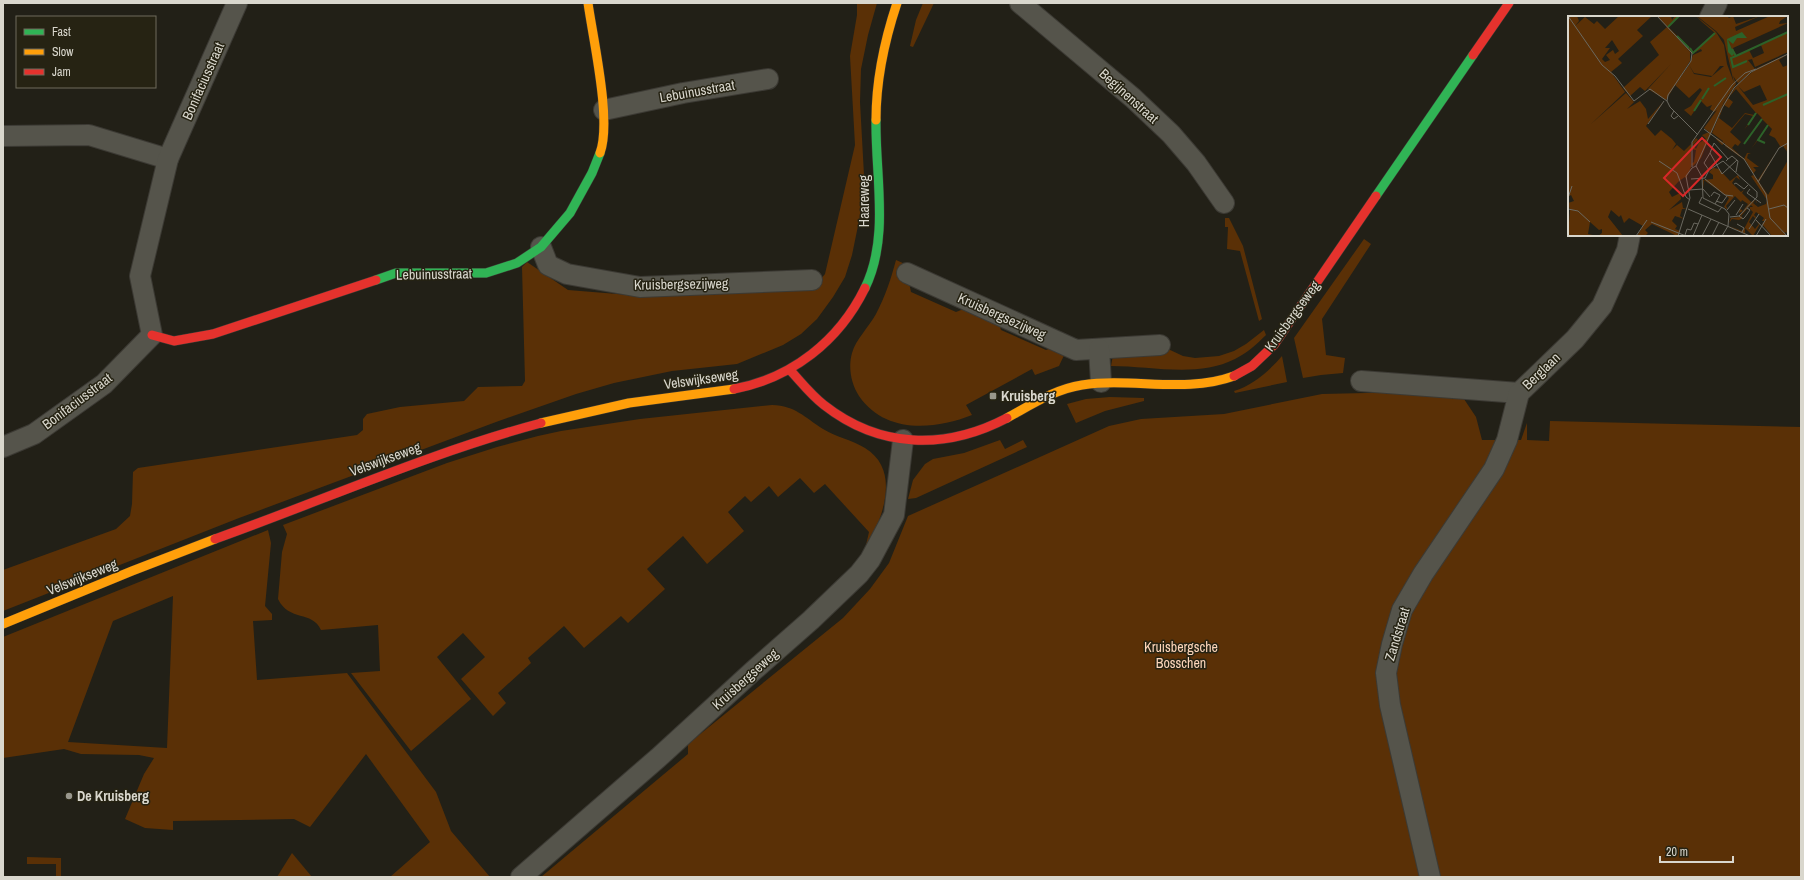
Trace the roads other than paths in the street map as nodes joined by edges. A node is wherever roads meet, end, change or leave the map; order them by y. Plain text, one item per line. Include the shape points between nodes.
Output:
1 (237, 3) edge
2 (588, 3) edge
3 (897, 3) edge
4 (1020, 3) edge
5 (1509, 3) edge
6 (1717, 3) edge
7 (1710, 16) edge
8 (768, 79) dead end
9 (604, 110) junction
10 (3, 136) edge
11 (168, 159) junction
12 (1224, 203) dead end
13 (1630, 236) edge
14 (541, 247) junction
15 (907, 273) dead end
16 (812, 280) dead end
17 (152, 335) junction
18 (1160, 346) dead end
19 (1099, 349) junction
20 (790, 370) junction
21 (1361, 381) dead end
22 (1102, 382) junction
23 (1519, 393) junction
24 (903, 440) junction
25 (3, 447) edge
26 (3, 624) edge
27 (521, 877) edge
28 (1430, 877) edge

1 - 11 street, Bonifaciusstraat
2 - 9 street, Lebuinusstraat
3 - 20 street, Haareweg via 880,58 875,101 880,209 872,267 866,287 855,307 814,353
4 - 12 street, Begijnenstraat via 1133,98 1171,134 1196,163
5 - 22 street, Kruisbergseweg via 1272,348 1240,373 1218,381 1191,385
6 - 7 street
8 - 9 street, Lebuinusstraat via 683,93
9 - 14 street, Lebuinusstraat via 603,145 592,173 570,213
10 - 11 street via 89,135
11 - 17 street, Bonifaciusstraat via 140,276
13 - 23 street, Berglaan via 1627,250 1602,306 1575,339
14 - 16 street, Kruisbergsezijweg via 548,266 567,274 640,287
14 - 17 street, Lebuinusstraat via 516,263 486,273 396,273 213,334 174,340
15 - 19 street, Kruisbergsezijweg via 1076,350
17 - 25 street, Bonifaciusstraat via 104,384 34,434
18 - 19 street, Kruisbergsezijweg
19 - 22 street
20 - 24 street, Kruisbergseweg via 823,405 844,419 867,430
20 - 26 street, Velswijkseweg via 753,385 728,391 641,402 565,417 472,442 172,554
21 - 23 street, Berglaan
22 - 24 street, Kruisbergseweg via 1076,386 1044,396 994,424 958,438 925,442
23 - 28 street, Zandstraat via 1507,440 1494,469 1423,574 1402,610 1386,673 1390,706
24 - 27 street, Kruisbergseweg via 894,515 870,560 811,620

